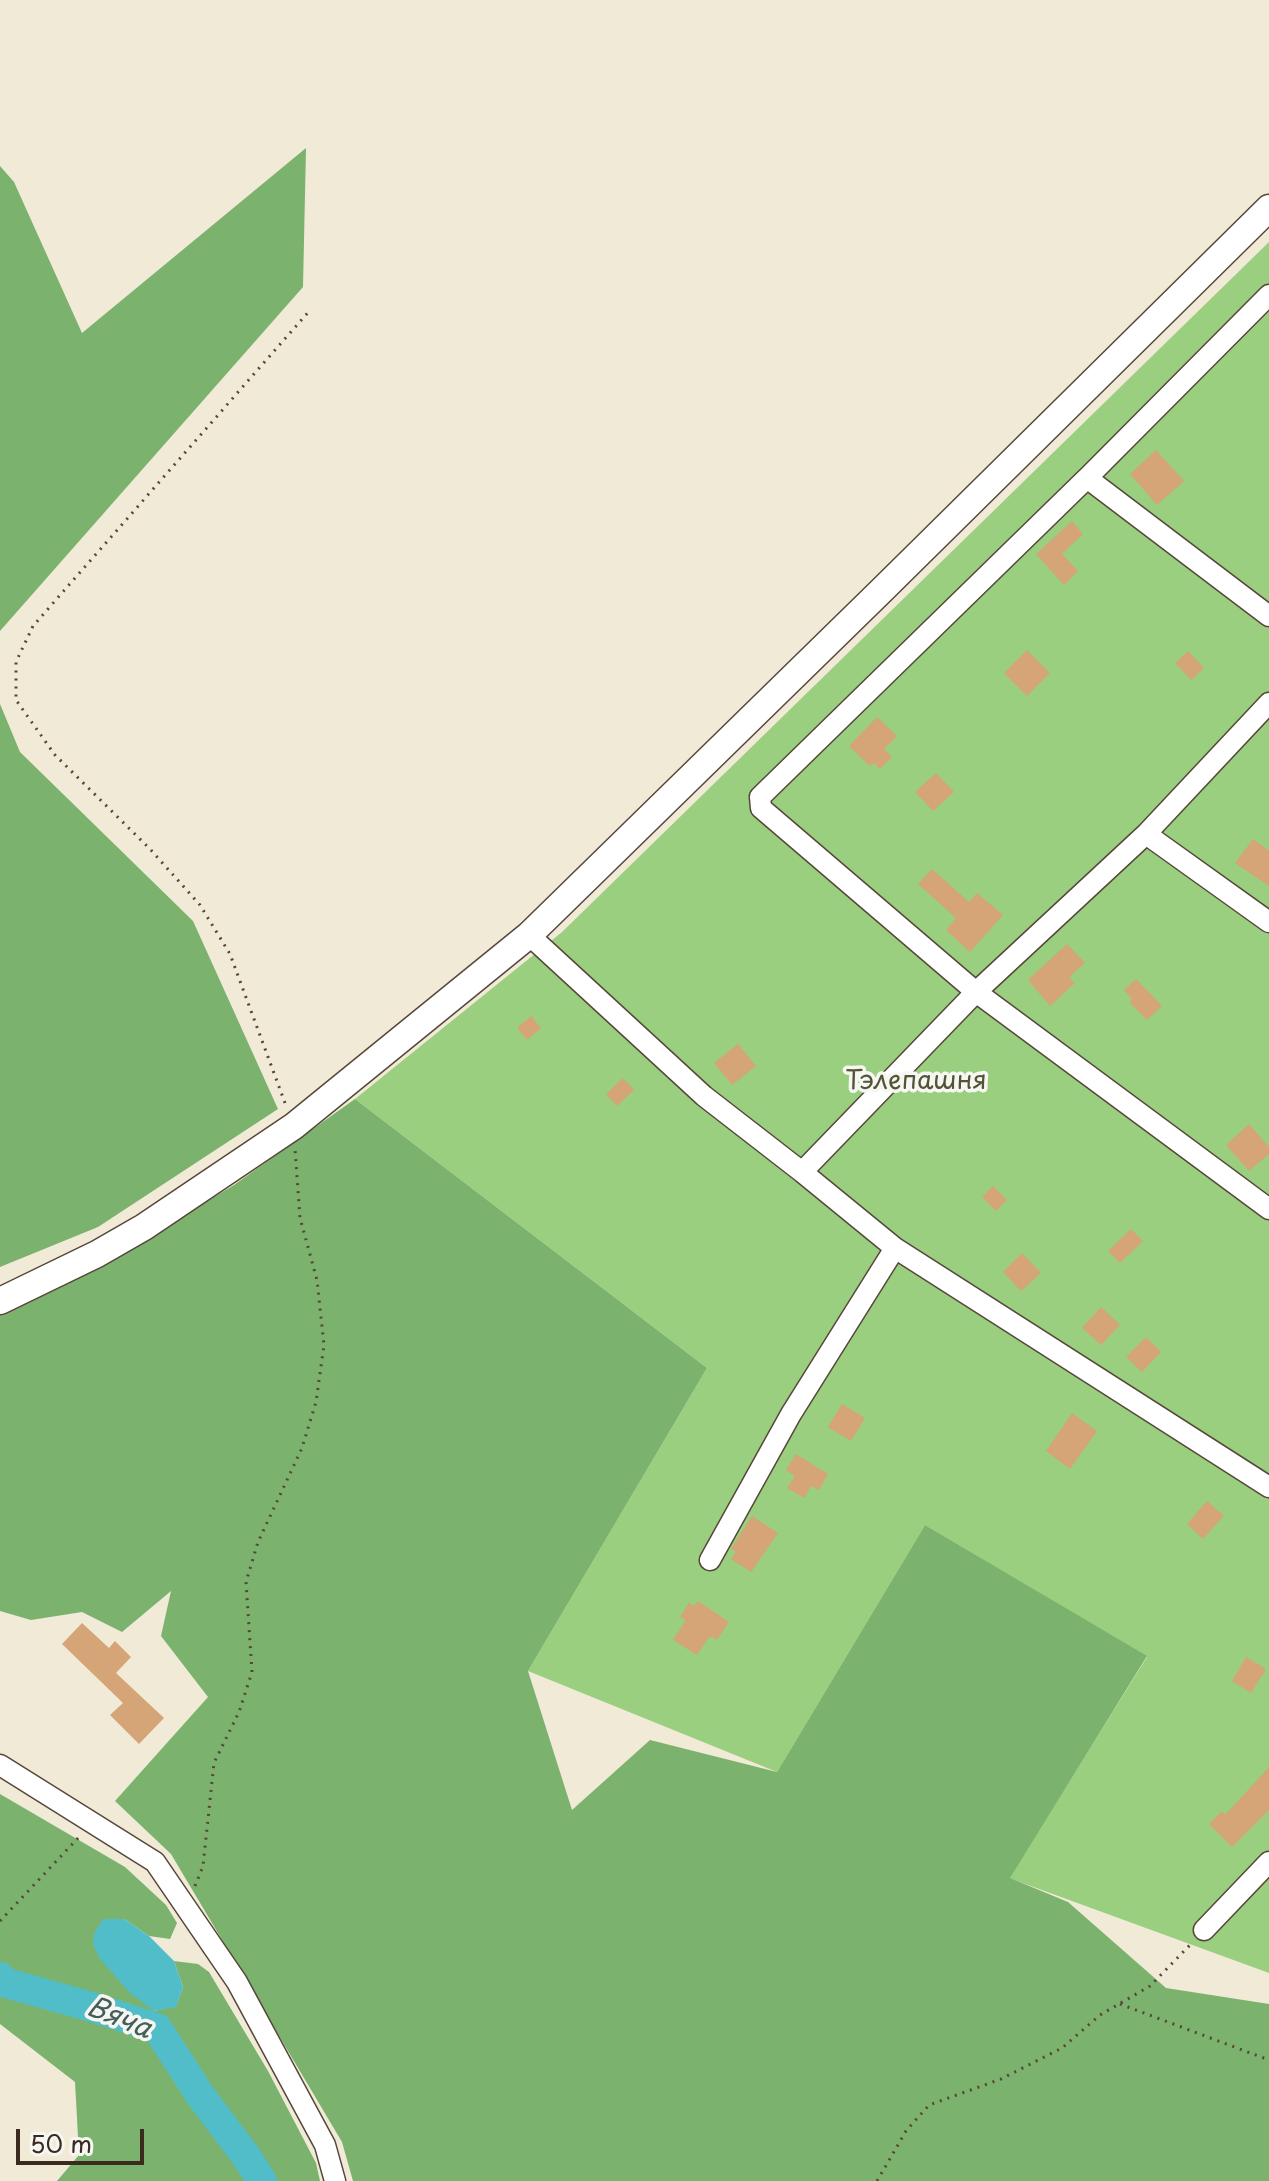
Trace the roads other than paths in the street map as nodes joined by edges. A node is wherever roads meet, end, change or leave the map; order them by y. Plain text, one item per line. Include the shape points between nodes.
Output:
1 (1269, 208) edge
2 (1269, 295) edge
3 (1087, 478) junction
4 (1269, 616) edge
5 (1269, 703) edge
6 (1146, 834) junction
7 (1269, 922) edge
8 (529, 935) junction
9 (976, 992) junction
10 (802, 1172) junction
11 (1269, 1209) edge
12 (895, 1248) junction
13 (0, 1301) edge
14 (1269, 1487) edge
15 (710, 1560) dead end
16 (0, 1765) edge
17 (1269, 1862) edge
18 (1204, 1930) road end
19 (335, 2181) edge

1 - 8 street
2 - 3 street
3 - 4 street
3 - 9 street via 760,797 761,808 771,819
5 - 6 street
6 - 7 street
6 - 9 street
8 - 10 street via 704,1096
8 - 13 street via 294,1126 144,1227
9 - 10 street
9 - 11 street
10 - 12 street
12 - 14 street
12 - 15 street via 791,1414
16 - 19 street via 155,1862 245,1995 325,2145
17 - 18 street

